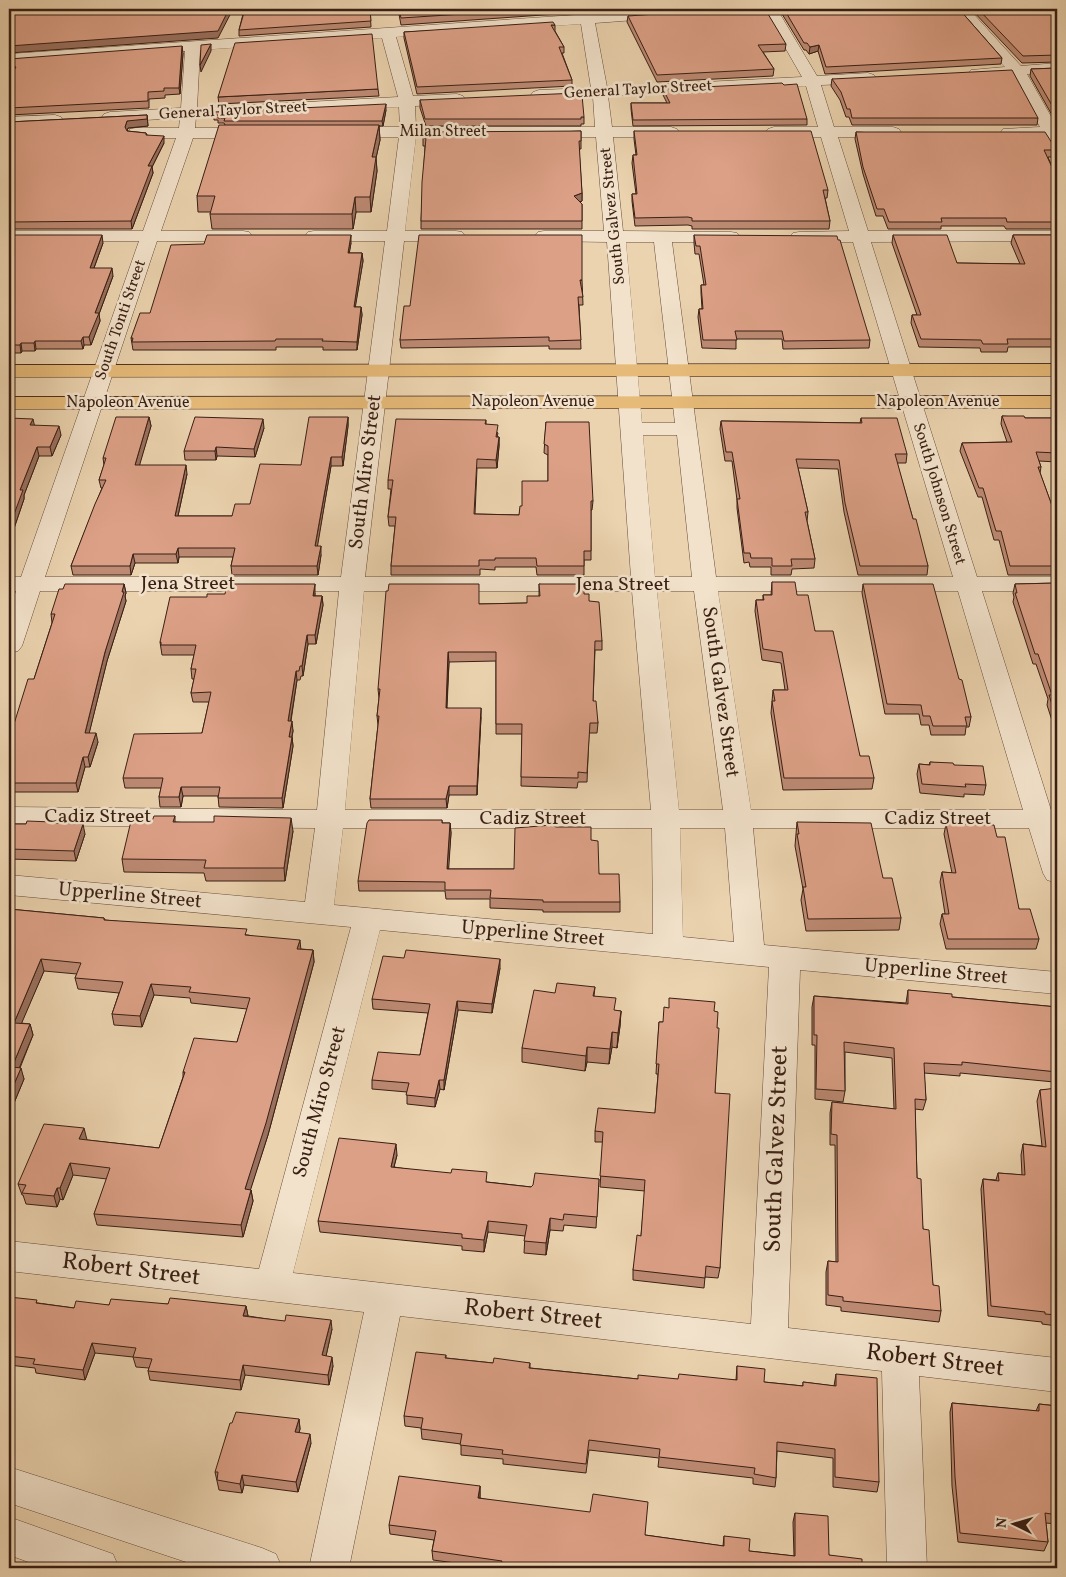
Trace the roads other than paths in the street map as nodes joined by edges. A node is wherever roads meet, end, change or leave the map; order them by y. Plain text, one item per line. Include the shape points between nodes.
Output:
1 (729, 9) edge
2 (770, 9) edge
3 (961, 9) edge
4 (581, 14) edge
5 (388, 33) junction
6 (193, 46) junction
7 (9, 59) edge
8 (1057, 68) edge
9 (1017, 70) junction
10 (958, 74) edge
11 (880, 78) edge
12 (812, 81) junction
13 (600, 92) junction
14 (523, 96) edge
15 (475, 98) edge
16 (407, 102) junction
17 (189, 113) junction
18 (94, 118) edge
19 (9, 122) edge
20 (321, 132) edge
21 (408, 132) junction
22 (604, 132) junction
23 (692, 132) edge
24 (760, 132) edge
25 (827, 132) junction
26 (905, 132) edge
27 (993, 132) edge
28 (9, 133) edge
29 (117, 133) edge
30 (186, 133) junction
31 (273, 133) edge
32 (1055, 136) edge
33 (395, 235) junction
34 (9, 236) edge
35 (151, 236) junction
36 (258, 236) edge
37 (298, 236) edge
38 (475, 236) edge
39 (525, 236) edge
40 (1057, 236) edge
41 (615, 237) junction
42 (662, 237) junction
43 (751, 237) edge
44 (780, 237) edge
45 (859, 237) junction
46 (378, 370) junction
47 (628, 370) junction
48 (680, 370) junction
49 (901, 370) junction
50 (1057, 370) edge
51 (9, 371) edge
52 (102, 371) junction
53 (375, 402) junction
54 (631, 402) junction
55 (684, 402) junction
56 (911, 402) junction
57 (1057, 402) edge
58 (9, 403) edge
59 (94, 403) junction
60 (632, 429) junction
61 (687, 429) junction
62 (20, 584) edge
63 (352, 584) junction
64 (1057, 584) edge
65 (644, 585) junction
66 (705, 585) junction
67 (968, 585) junction
68 (9, 646) edge
69 (9, 816) edge
70 (666, 818) junction
71 (330, 819) junction
72 (738, 819) junction
73 (1049, 819) edge
74 (1057, 873) edge
75 (9, 886) edge
76 (318, 914) junction
77 (368, 918) junction
78 (668, 947) junction
79 (750, 954) junction
80 (785, 957) junction
81 (1057, 983) edge
82 (9, 1256) edge
83 (272, 1287) junction
84 (385, 1299) junction
85 (769, 1340) junction
86 (900, 1357) junction
87 (1057, 1375) edge
88 (9, 1485) edge
89 (9, 1536) edge
90 (99, 1568) edge
91 (262, 1568) edge
92 (329, 1568) edge
93 (907, 1568) edge

1 - 4 street
2 - 12 street, South Johnson Street
3 - 9 street
4 - 5 street
4 - 13 street, South Galvez Street
5 - 6 street
5 - 16 street, South Miro Street
6 - 7 street
6 - 17 street, South Tonti Street
8 - 9 street
9 - 10 street
9 - 32 street
11 - 12 street, General Taylor Street
12 - 13 street, General Taylor Street
12 - 25 street, South Johnson Street
13 - 14 street, General Taylor Street
13 - 22 street, South Galvez Street
15 - 16 street, General Taylor Street
16 - 17 street, General Taylor Street
16 - 21 street, South Miro Street
17 - 18 street, General Taylor Street
17 - 30 street, South Tonti Street
19 - 28 street via 67,126
20 - 21 street, Milan Street
21 - 22 street, Milan Street
21 - 33 street, South Miro Street
22 - 23 street, Milan Street
22 - 41 street, South Galvez Street
24 - 25 street
25 - 26 street
25 - 45 street, South Johnson Street
27 - 32 street
29 - 30 street
30 - 31 street
30 - 35 street, South Tonti Street
33 - 37 street
33 - 38 street
33 - 46 street, South Miro Street
34 - 35 street
35 - 36 street
35 - 52 street, South Tonti Street
39 - 41 street
40 - 45 street
41 - 42 street
41 - 47 street, South Galvez Street
42 - 43 street
42 - 48 street, South Galvez Street
44 - 45 street
45 - 49 street, South Johnson Street
46 - 47 main road, Napoleon Avenue
46 - 52 main road, Napoleon Avenue
46 - 53 street, South Miro Street
47 - 48 main road, Napoleon Avenue
47 - 54 street, South Galvez Street
48 - 49 main road, Napoleon Avenue
48 - 55 street, South Galvez Street
49 - 50 main road, Napoleon Avenue
49 - 56 street, South Johnson Street
51 - 52 main road, Napoleon Avenue
52 - 59 street, South Tonti Street
53 - 54 main road, Napoleon Avenue
53 - 59 main road, Napoleon Avenue
53 - 63 street, South Miro Street
54 - 55 main road, Napoleon Avenue
54 - 60 street, South Galvez Street
55 - 56 main road, Napoleon Avenue
55 - 61 street, South Galvez Street
56 - 57 main road, Napoleon Avenue
56 - 67 street, South Johnson Street
58 - 59 main road, Napoleon Avenue
59 - 62 street, South Tonti Street
60 - 61 street
60 - 65 street, South Galvez Street
61 - 66 street, South Galvez Street
62 - 63 street, Jena Street
62 - 68 street, South Tonti Street
63 - 65 street, Jena Street
63 - 71 street, South Miro Street
64 - 67 street, Jena Street
65 - 66 street, Jena Street
65 - 70 street, South Galvez Street
66 - 67 street, Jena Street
66 - 72 street, South Galvez Street
67 - 73 street, South Johnson Street
69 - 71 street, Cadiz Street
70 - 71 street, Cadiz Street
70 - 72 street, Cadiz Street
70 - 78 street, South Galvez Street
71 - 76 street, South Miro Street
72 - 73 street, Cadiz Street
72 - 79 street, South Galvez Street
73 - 74 street, South Johnson Street
75 - 76 street, Upperline Street
76 - 77 street, Upperline Street
77 - 78 street, Upperline Street
77 - 83 street, South Miro Street
78 - 79 street, Upperline Street
79 - 80 street, Upperline Street
80 - 81 street, Upperline Street
80 - 85 street, South Galvez Street
82 - 83 street, Robert Street
83 - 84 street, Robert Street
84 - 85 street, Robert Street
84 - 92 street
85 - 86 street, Robert Street
86 - 87 street, Robert Street
86 - 93 street
88 - 91 street
89 - 90 street

